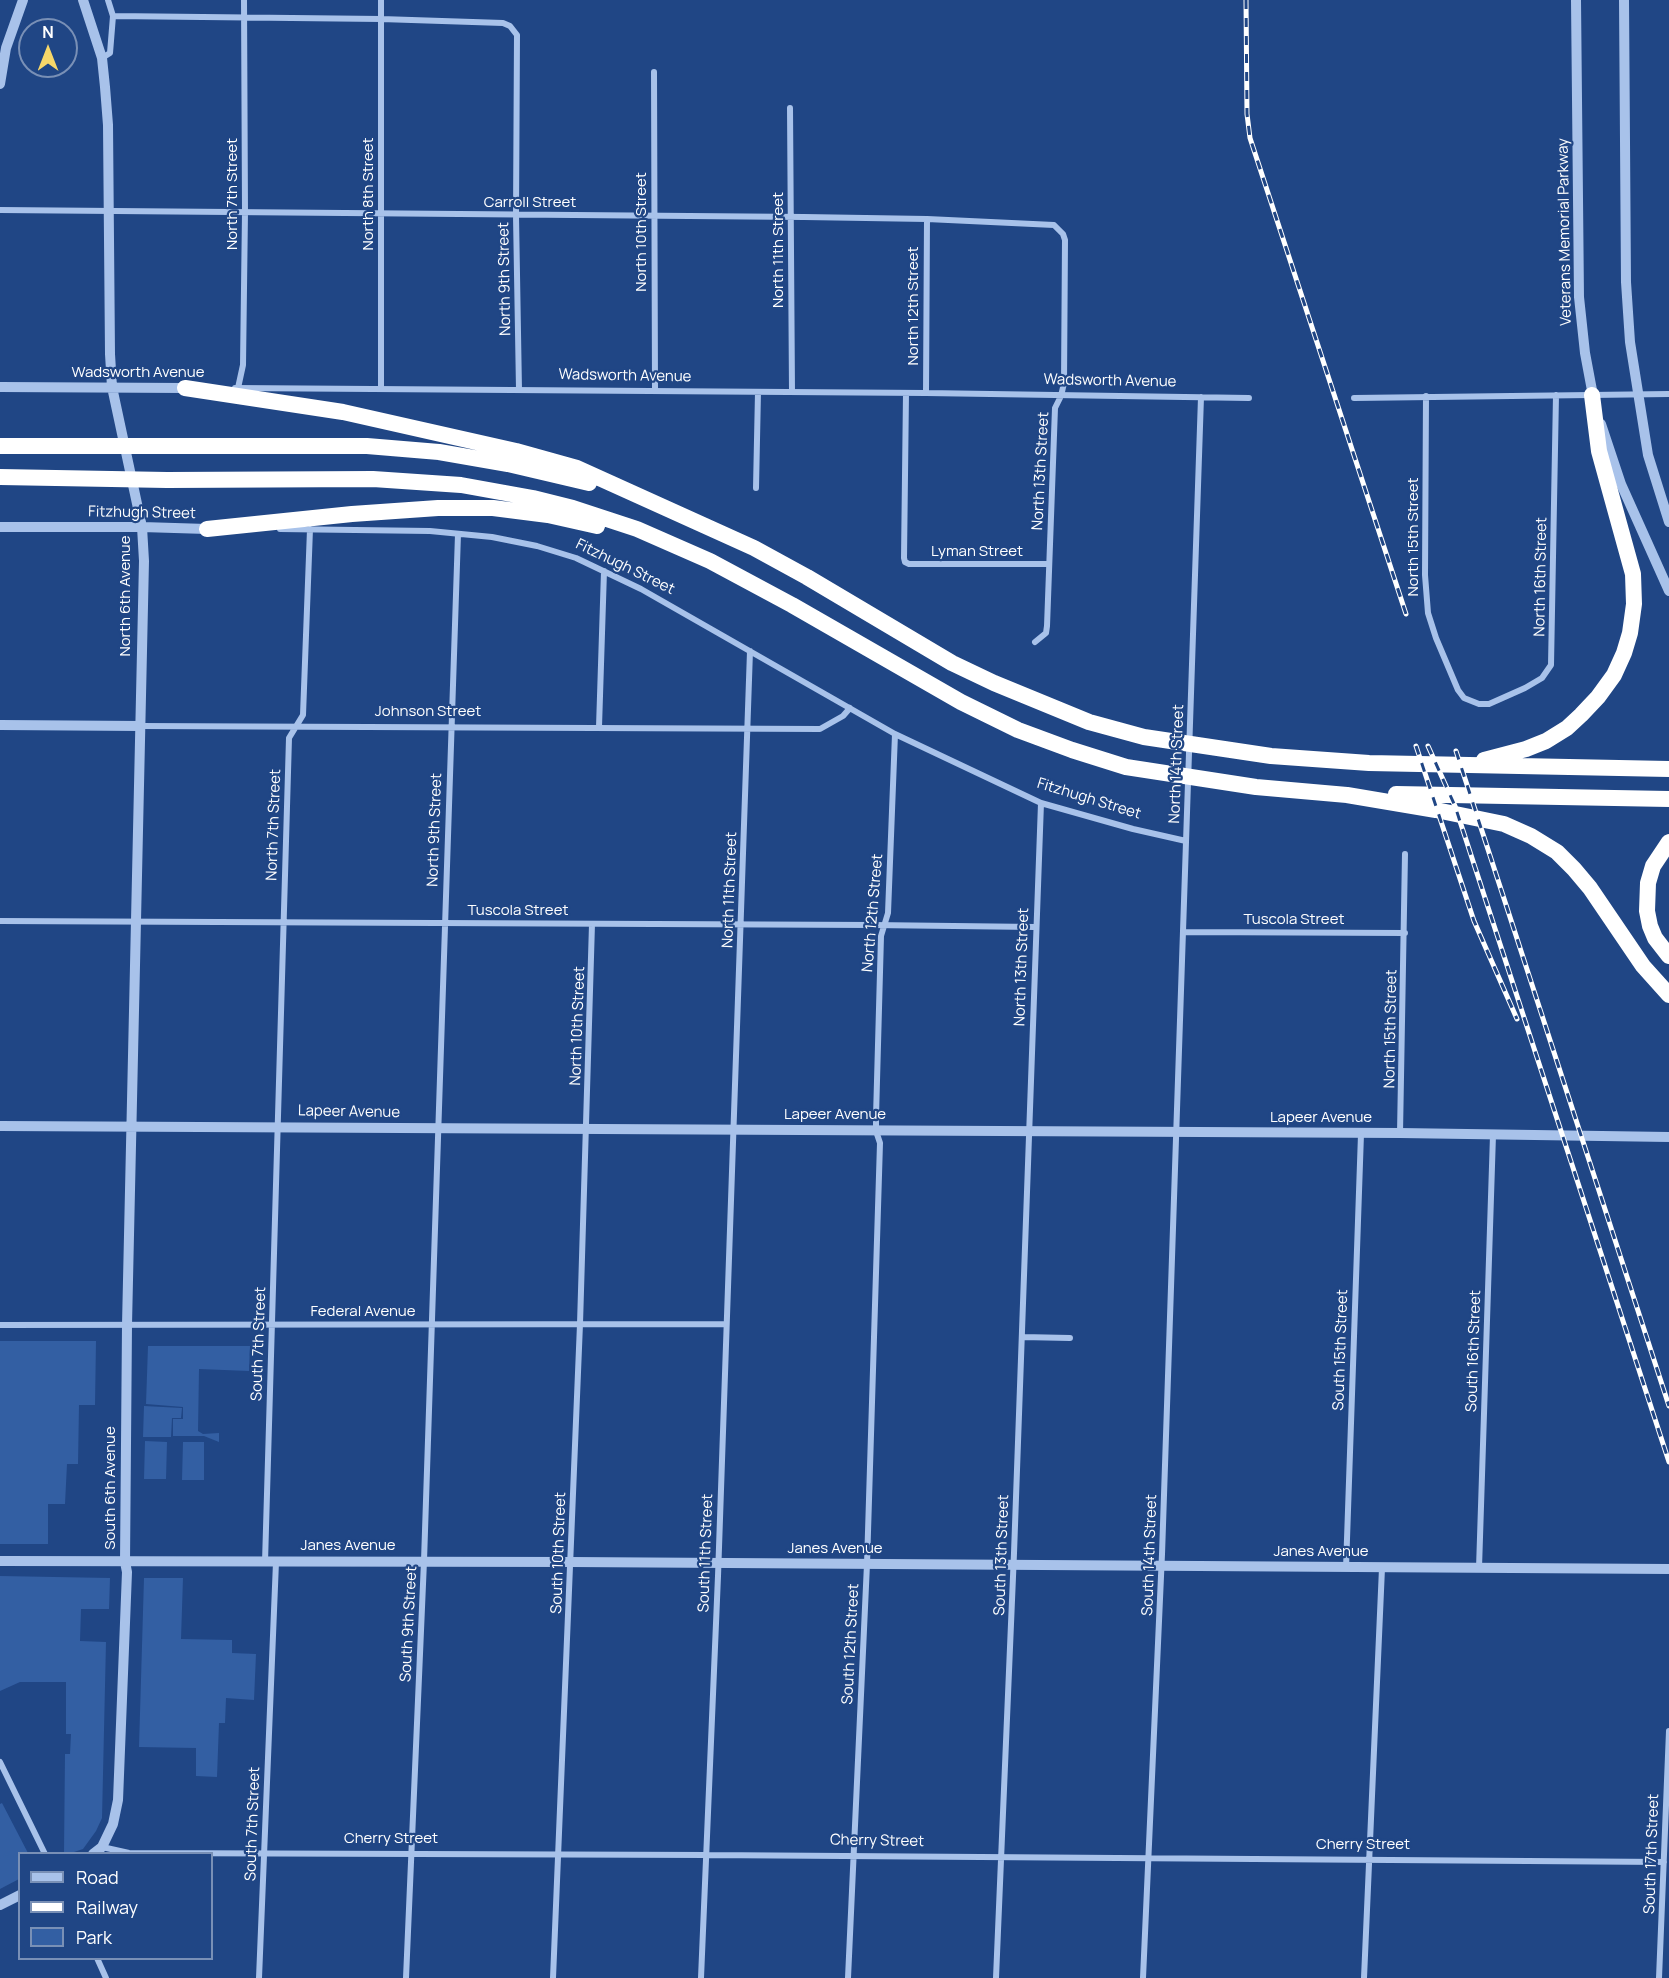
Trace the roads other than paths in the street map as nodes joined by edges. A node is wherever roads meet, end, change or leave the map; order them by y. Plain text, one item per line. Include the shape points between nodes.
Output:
1 (22, 0) edge
2 (83, 0) edge
3 (108, 0) edge
4 (244, 0) edge
5 (381, 0) edge
6 (1576, 0) edge
7 (1624, 0) edge
8 (113, 16) junction
9 (244, 17) junction
10 (381, 19) junction
11 (3, 45) edge
12 (102, 58) junction
13 (654, 72) dead end
14 (0, 84) edge
15 (790, 108) dead end
16 (0, 210) edge
17 (108, 210) junction
18 (245, 212) junction
19 (381, 214) junction
20 (516, 216) junction
21 (653, 216) junction
22 (791, 217) junction
23 (927, 219) junction
24 (1059, 228) joint
25 (0, 387) edge
26 (112, 387) junction
27 (185, 388) junction
28 (238, 388) junction
29 (381, 388) junction
30 (519, 390) junction
31 (655, 392) junction
32 (758, 392) junction
33 (792, 392) junction
34 (906, 393) junction
35 (926, 393) junction
36 (1638, 394) junction
37 (1669, 394) edge
38 (1556, 395) junction
39 (1592, 395) junction
40 (1061, 396) junction
41 (1426, 396) junction
42 (1201, 397) junction
43 (1249, 398) dead end
44 (1354, 398) dead end
45 (0, 435) edge
46 (29, 442) junction
47 (0, 446) edge
48 (0, 477) edge
49 (30, 481) junction
50 (0, 486) edge
51 (756, 488) dead end
52 (644, 499) junction
53 (1669, 522) edge
54 (0, 527) edge
55 (142, 527) junction
56 (207, 529) junction
57 (310, 529) junction
58 (458, 534) junction
59 (664, 541) junction
60 (1049, 564) junction
61 (604, 571) junction
62 (1669, 591) edge
63 (1035, 642) dead end
64 (750, 651) junction
65 (1470, 702) joint
66 (850, 708) junction
67 (0, 725) edge
68 (140, 726) junction
69 (295, 727) junction
70 (450, 727) junction
71 (599, 727) junction
72 (747, 728) junction
73 (896, 734) junction
74 (1462, 765) junction
75 (1669, 770) edge
76 (1347, 795) junction
77 (1669, 799) edge
78 (1041, 803) junction
79 (1186, 841) junction
80 (1669, 842) edge
81 (1405, 854) dead end
82 (0, 921) edge
83 (135, 922) junction
84 (283, 922) junction
85 (444, 923) junction
86 (592, 924) junction
87 (740, 924) junction
88 (885, 925) junction
89 (1035, 927) junction
90 (1184, 932) junction
91 (1405, 933) junction
92 (1669, 956) edge
93 (1669, 995) edge
94 (0, 1126) edge
95 (130, 1126) junction
96 (279, 1126) junction
97 (438, 1128) junction
98 (587, 1129) junction
99 (734, 1130) junction
100 (876, 1131) junction
101 (1028, 1132) junction
102 (1176, 1132) junction
103 (1400, 1133) junction
104 (1361, 1134) junction
105 (1493, 1135) junction
106 (1669, 1137) edge
107 (0, 1324) edge
108 (271, 1324) junction
109 (431, 1324) junction
110 (580, 1324) junction
111 (726, 1324) junction
112 (127, 1325) junction
113 (1022, 1337) junction
114 (1070, 1338) dead end
115 (0, 1561) edge
116 (424, 1561) junction
117 (125, 1562) junction
118 (270, 1562) junction
119 (571, 1562) junction
120 (718, 1563) junction
121 (867, 1564) junction
122 (1014, 1565) junction
123 (1162, 1567) junction
124 (1346, 1568) junction
125 (1382, 1568) junction
126 (1479, 1568) junction
127 (1669, 1569) edge
128 (1669, 1731) edge
129 (0, 1762) edge
130 (98, 1850) edge
131 (44, 1852) edge
132 (114, 1852) edge
133 (213, 1853) edge
134 (264, 1853) junction
135 (411, 1854) junction
136 (559, 1854) junction
137 (707, 1855) junction
138 (854, 1856) junction
139 (1001, 1858) junction
140 (1149, 1859) junction
141 (1370, 1860) junction
142 (1664, 1862) junction
143 (18, 1896) edge
144 (0, 1905) edge
145 (97, 1960) edge
146 (106, 1978) edge
147 (259, 1978) edge
148 (406, 1978) edge
149 (553, 1978) edge
150 (701, 1978) edge
151 (848, 1978) edge
152 (996, 1978) edge
153 (1143, 1978) edge
154 (1364, 1978) edge
155 (1659, 1978) edge

1 - 11 street
2 - 12 street, North 6th Avenue
3 - 8 street
4 - 9 street, North 7th Street
5 - 10 street, North 8th Street
6 - 39 street, Veterans Memorial Parkway via 1579,297
7 - 36 street via 1626,282
8 - 9 street
8 - 12 street via 110,53
9 - 10 street
9 - 18 street, North 7th Street
10 - 19 street, North 8th Street
10 - 20 street, North 9th Street via 503,22 517,35
11 - 14 street
12 - 17 street, North 6th Avenue via 108,125
13 - 21 street, North 10th Street
15 - 22 street, North 11th Street
16 - 17 street, Carroll Street
17 - 18 street, Carroll Street
17 - 26 street, North 6th Avenue
18 - 19 street, Carroll Street
18 - 28 street, North 7th Street via 243,366
19 - 20 street, Carroll Street
19 - 29 street, North 8th Street
20 - 21 street, Carroll Street
20 - 30 street, North 9th Street
21 - 22 street, Carroll Street
21 - 31 street, North 10th Street
22 - 23 street, Carroll Street
22 - 33 street, North 11th Street
23 - 24 street, Carroll Street via 1047,224
23 - 35 street, North 12th Street
24 - 40 street, North 13th Street via 1065,240
25 - 26 street, Wadsworth Avenue
26 - 27 street, Wadsworth Avenue
26 - 55 street, North 6th Avenue
27 - 28 street, Wadsworth Avenue
27 - 52 highway via 343,412 516,451 577,468
28 - 29 street, Wadsworth Avenue
29 - 30 street, Wadsworth Avenue
30 - 31 street, Wadsworth Avenue
31 - 32 street, Wadsworth Avenue
32 - 33 street, Wadsworth Avenue
32 - 51 street
33 - 34 street, Wadsworth Avenue
34 - 35 street, Wadsworth Avenue
34 - 60 street, Lyman Street via 905,562
35 - 40 street, Wadsworth Avenue
36 - 37 street
36 - 39 street
36 - 53 street via 1648,455
38 - 39 street
38 - 41 street
38 - 65 street, North 16th Street via 1551,665 1542,678 1525,688 1489,704
39 - 62 street, Veterans Memorial Parkway via 1621,484
39 - 74 highway via 1599,451 1633,574 1634,604 1624,653 1598,697 1567,728 1526,749
40 - 42 street, Wadsworth Avenue
40 - 60 street, North 13th Street via 1055,408
41 - 44 street
41 - 65 street, North 15th Street via 1428,612 1458,690
42 - 43 street, Wadsworth Avenue
42 - 79 street, North 14th Street
45 - 46 highway
46 - 47 highway
46 - 52 highway via 159,447 368,446 439,452 577,479
48 - 49 highway
49 - 50 highway
49 - 59 highway via 373,479 461,485 573,508
52 - 74 highway via 753,548 952,663 1089,722 1144,737 1271,756
54 - 55 street, Fitzhugh Street
55 - 56 street, Fitzhugh Street
55 - 68 street, North 6th Avenue
56 - 57 street, Fitzhugh Street
56 - 59 highway via 352,514 493,508 548,515
57 - 58 street, Fitzhugh Street
57 - 69 street, North 7th Street via 303,715
58 - 61 street, Fitzhugh Street via 537,546
58 - 70 street, North 9th Street
59 - 76 highway via 750,582 914,676 1029,734 1126,766 1256,788
60 - 63 street, North 13th Street via 1046,633
61 - 64 street, Fitzhugh Street
61 - 71 street
64 - 66 street, Fitzhugh Street
64 - 72 street, North 11th Street
66 - 72 street, Johnson Street via 819,729
66 - 73 street, Fitzhugh Street
67 - 68 street, Johnson Street
68 - 69 street, Johnson Street
68 - 83 street, North 6th Avenue
69 - 70 street, Johnson Street
69 - 84 street, North 7th Street via 289,738
70 - 71 street, Johnson Street
70 - 85 street, North 9th Street
71 - 72 street, Johnson Street
72 - 87 street, North 11th Street
73 - 78 street, Fitzhugh Street
73 - 88 street, North 12th Street
74 - 75 highway
76 - 77 highway
76 - 93 highway via 1504,824 1557,852 1590,888 1643,966
78 - 79 street, Fitzhugh Street
78 - 89 street, North 13th Street
79 - 90 street, North 14th Street
80 - 92 highway via 1653,866 1647,911 1655,938
81 - 91 street, North 15th Street
82 - 83 street, Tuscola Street
83 - 84 street, Tuscola Street
83 - 95 street, North 6th Avenue
84 - 85 street, Tuscola Street
84 - 96 street, North 7th Street
85 - 86 street, Tuscola Street
85 - 97 street, North 9th Street
86 - 87 street, Tuscola Street
86 - 98 street, North 10th Street
87 - 88 street, Tuscola Street
87 - 99 street, North 11th Street
88 - 89 street, Tuscola Street
88 - 100 street, North 12th Street via 881,936
89 - 101 street, North 13th Street
90 - 91 street, Tuscola Street
90 - 102 street, North 14th Street
91 - 103 street, North 15th Street
94 - 95 street, Lapeer Avenue
95 - 96 street, Lapeer Avenue
95 - 112 street, South 6th Avenue
96 - 97 street, Lapeer Avenue
96 - 108 street, South 7th Street
97 - 98 street, Lapeer Avenue
97 - 109 street, South 9th Street
98 - 99 street, Lapeer Avenue
98 - 110 street, South 10th Street
99 - 100 street, Lapeer Avenue
99 - 111 street, South 11th Street
100 - 101 street, Lapeer Avenue
100 - 121 street, South 12th Street via 880,1143
101 - 102 street, Lapeer Avenue
101 - 113 street, South 13th Street
102 - 104 street, Lapeer Avenue
102 - 123 street, South 14th Street
103 - 104 street, Lapeer Avenue
103 - 105 street, Lapeer Avenue
104 - 124 street, South 15th Street
105 - 106 street, Lapeer Avenue
105 - 126 street, South 16th Street
107 - 112 street, Federal Avenue
108 - 109 street, Federal Avenue
108 - 112 street, Federal Avenue
108 - 118 street, South 7th Street
109 - 110 street, Federal Avenue
109 - 116 street, South 9th Street
110 - 111 street, Federal Avenue
110 - 119 street, South 10th Street
111 - 120 street, South 11th Street
112 - 117 street, South 6th Avenue
113 - 114 street
113 - 122 street, South 13th Street
115 - 117 street, Janes Avenue
116 - 118 street, Janes Avenue
116 - 119 street, Janes Avenue
116 - 135 street, South 9th Street
117 - 118 street, Janes Avenue
117 - 130 street, South 6th Avenue via 118,1800 113,1824
118 - 134 street, South 7th Street
119 - 120 street, Janes Avenue
119 - 136 street, South 10th Street
120 - 121 street, Janes Avenue
120 - 137 street, South 11th Street
121 - 122 street, Janes Avenue
121 - 138 street, South 12th Street
122 - 123 street, Janes Avenue
122 - 139 street, South 13th Street
123 - 124 street, Janes Avenue
123 - 140 street, South 14th Street
124 - 125 street, Janes Avenue
125 - 126 street, Janes Avenue
125 - 141 street
126 - 127 street, Janes Avenue
128 - 142 street, South 17th Street
129 - 131 street
130 - 132 street, Cherry Street
133 - 134 street, Cherry Street
134 - 135 street, Cherry Street
134 - 147 street, South 7th Street
135 - 136 street, Cherry Street
135 - 148 street, South 9th Street
136 - 137 street, Cherry Street
136 - 149 street, South 10th Street
137 - 138 street, Cherry Street
137 - 150 street, South 11th Street
138 - 139 street, Cherry Street
138 - 151 street, South 12th Street
139 - 140 street, Cherry Street
139 - 152 street, South 13th Street
140 - 141 street, Cherry Street
140 - 153 street, South 14th Street
141 - 142 street, Cherry Street
141 - 154 street
142 - 155 street, South 17th Street
143 - 144 street
145 - 146 street

